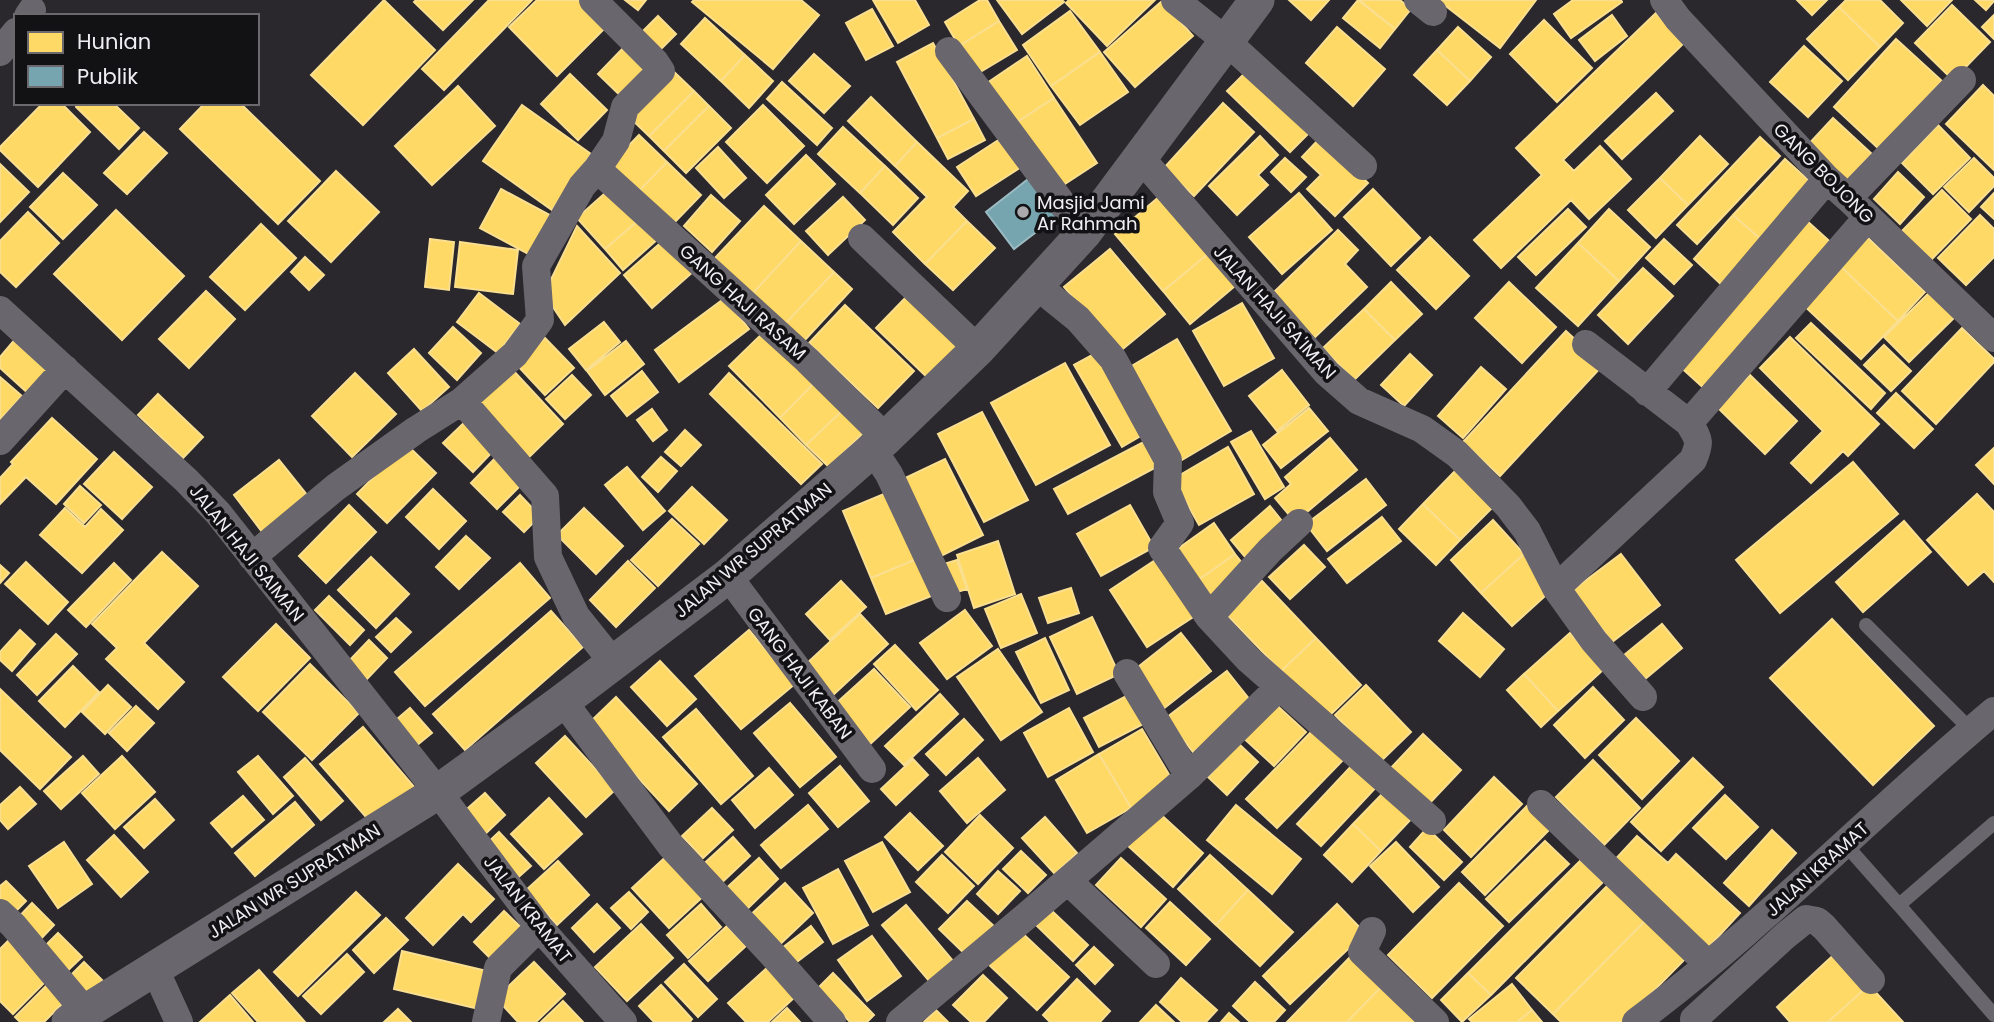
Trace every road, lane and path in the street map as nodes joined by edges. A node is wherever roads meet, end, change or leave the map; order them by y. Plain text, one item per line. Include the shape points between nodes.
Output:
1 (593, 0) edge
2 (1175, 0) edge
3 (1257, 0) edge
4 (1664, 0) edge
5 (14, 34) edge
6 (1225, 40) junction
7 (949, 51) dead end
8 (0, 52) edge
9 (1962, 80) dead end
10 (1139, 156) junction
11 (1363, 166) dead end
12 (597, 169) junction
13 (1826, 179) junction
14 (1849, 198) junction
15 (1868, 217) junction
16 (1084, 233) junction
17 (862, 238) dead end
18 (1036, 285) junction
19 (0, 310) edge
20 (1994, 338) edge
21 (1586, 344) dead end
22 (978, 349) junction
23 (65, 369) junction
24 (1647, 392) junction
25 (462, 401) junction
26 (1689, 423) junction
27 (0, 441) edge
28 (879, 444) junction
29 (1299, 523) dead end
30 (252, 556) junction
31 (728, 576) junction
32 (1556, 588) junction
33 (947, 598) dead end
34 (1209, 617) junction
35 (1866, 625) dead end
36 (612, 661) junction
37 (1127, 673) dead end
38 (1279, 687) junction
39 (1643, 697) dead end
40 (563, 701) junction
41 (1994, 710) edge
42 (1971, 730) junction
43 (872, 769) dead end
44 (1189, 776) junction
45 (438, 792) junction
46 (1541, 804) dead end
47 (1432, 821) dead end
48 (1994, 823) edge
49 (1845, 845) junction
50 (1068, 881) junction
51 (1899, 905) junction
52 (0, 913) edge
53 (539, 927) junction
54 (1372, 931) dead end
55 (1156, 964) dead end
56 (1708, 964) junction
57 (154, 967) junction
58 (1871, 980) dead end
59 (1676, 992) junction
60 (1994, 1015) edge
61 (77, 1016) edge
62 (1695, 1021) edge
63 (179, 1022) edge
64 (486, 1022) edge
65 (623, 1022) edge
66 (832, 1022) edge
67 (900, 1022) edge
68 (1435, 1022) edge
69 (1636, 1022) edge

1 - 12 street via 661,71 625,107 616,141
2 - 6 street
3 - 6 street, JALAN WR SUPRATMAN
4 - 13 street, GANG BOJONG
5 - 8 street
6 - 10 street, JALAN WR SUPRATMAN
6 - 11 street
7 - 16 street
9 - 14 street
10 - 16 street, JALAN WR SUPRATMAN
10 - 32 street, JALAN HAJI SA'IMAN via 1326,373 1359,401 1431,435 1457,454 1508,506 1527,531
12 - 25 street via 582,186 536,266 540,320 515,354
12 - 28 street, GANG HAJI RASAM via 807,360
13 - 14 street, GANG BOJONG
13 - 24 street
14 - 15 street, GANG BOJONG
15 - 20 street, GANG BOJONG
15 - 26 street
16 - 18 street, JALAN WR SUPRATMAN
17 - 22 street
18 - 22 street, JALAN WR SUPRATMAN
18 - 34 street via 1078,318 1114,359 1168,460 1167,492 1180,523 1162,548
19 - 23 street, JALAN HAJI SAIMAN
21 - 24 street
22 - 28 street, JALAN WR SUPRATMAN
23 - 27 street
23 - 30 street, JALAN HAJI SAIMAN via 186,480
24 - 26 street
25 - 30 street via 337,487
25 - 36 street via 545,496 548,557 576,616
26 - 32 street via 1700,445 1693,460
28 - 31 street, JALAN WR SUPRATMAN
28 - 33 street, GANG HAJI RASAM
29 - 34 street
30 - 45 street, JALAN HAJI SAIMAN
31 - 36 street, JALAN WR SUPRATMAN
31 - 43 street, GANG HAJI KABAN
32 - 39 street, JALAN HAJI SA'IMAN
34 - 38 street
35 - 42 lane
36 - 40 street, JALAN WR SUPRATMAN
37 - 44 street
38 - 44 street
38 - 47 street
40 - 45 street, JALAN WR SUPRATMAN
40 - 66 street via 671,846
41 - 42 street, JALAN KRAMAT
42 - 49 street, JALAN KRAMAT
44 - 50 street
45 - 53 street, JALAN KRAMAT
45 - 57 street, JALAN WR SUPRATMAN
46 - 56 street
48 - 51 lane
49 - 51 lane
49 - 56 street, JALAN KRAMAT
50 - 55 street
50 - 67 street
51 - 60 lane
52 - 61 street
53 - 64 street via 498,968
53 - 65 street, JALAN KRAMAT
54 - 68 street via 1362,952
56 - 59 street, JALAN KRAMAT
57 - 61 street, JALAN WR SUPRATMAN
57 - 63 street
58 - 62 street via 1824,927 1806,919
59 - 62 street
59 - 69 street, JALAN KRAMAT

